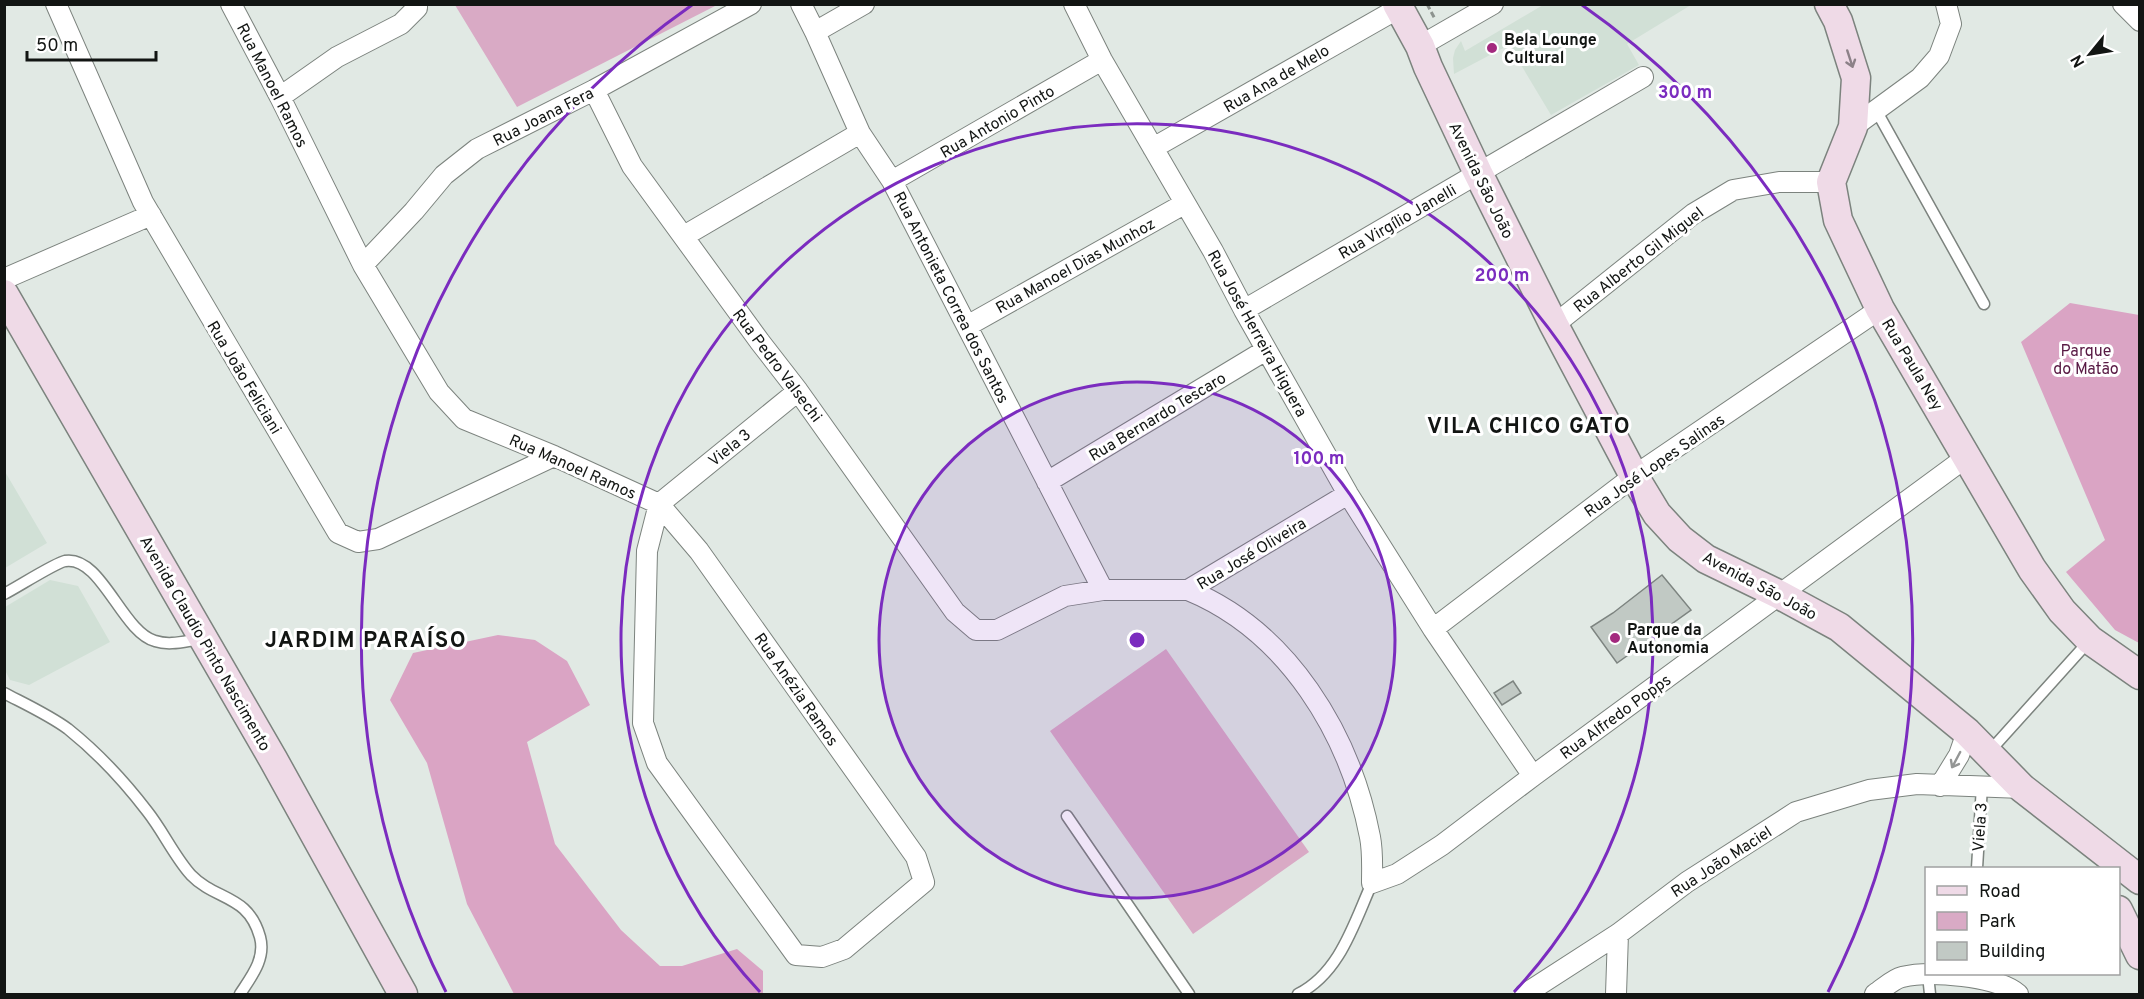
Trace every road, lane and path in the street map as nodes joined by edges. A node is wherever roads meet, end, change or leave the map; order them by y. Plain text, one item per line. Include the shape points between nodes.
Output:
1 (56, 4) edge
2 (231, 4) edge
3 (417, 4) edge
4 (751, 4) edge
5 (801, 4) edge
6 (864, 4) edge
7 (1074, 4) edge
8 (1493, 4) edge
9 (1829, 4) edge
10 (1947, 4) edge
11 (2124, 4) edge
12 (1398, 6) edge
13 (2139, 21) edge
14 (815, 32) junction
15 (1420, 46) junction
16 (1102, 60) junction
17 (1643, 77) dead end
18 (594, 90) junction
19 (280, 97) junction
20 (1876, 110) junction
21 (1853, 127) junction
22 (860, 133) junction
23 (1153, 148) junction
24 (1478, 173) junction
25 (892, 181) junction
26 (1831, 182) junction
27 (1184, 204) junction
28 (151, 215) junction
29 (684, 237) junction
30 (363, 265) junction
31 (4, 279) edge
32 (4, 294) edge
33 (1984, 304) dead end
34 (1880, 309) junction
35 (1244, 310) junction
36 (1554, 325) junction
37 (967, 326) junction
38 (1266, 350) junction
39 (798, 391) junction
40 (554, 456) junction
41 (1968, 456) junction
42 (1634, 476) junction
43 (1047, 482) junction
44 (1348, 494) junction
45 (659, 504) junction
46 (1102, 590) junction
47 (1188, 590) junction
48 (4, 594) edge
49 (1780, 595) junction
50 (1433, 629) junction
51 (976, 630) joint
52 (204, 639) junction
53 (2090, 640) junction
54 (2139, 675) edge
55 (4, 693) edge
56 (1967, 732) junction
57 (1989, 752) junction
58 (1533, 776) junction
59 (1940, 786) junction
60 (1982, 786) junction
61 (2022, 788) junction
62 (1067, 816) dead end
63 (2080, 833) junction
64 (1977, 867) edge
65 (2097, 867) edge
66 (2139, 880) edge
67 (1372, 883) junction
68 (2120, 914) edge
69 (1617, 934) junction
70 (2138, 947) edge
71 (1949, 975) edge
72 (1970, 975) edge
73 (1929, 985) edge
74 (240, 994) edge
75 (403, 994) edge
76 (1189, 994) edge
77 (1298, 994) edge
78 (1525, 994) edge
79 (1616, 994) edge
80 (1875, 994) edge
81 (2018, 994) edge

1 - 28 street, Rua João Feliciani
2 - 19 street, Rua Manoel Ramos
3 - 19 street via 401,24 337,57
4 - 18 street, Rua Joana Fera
5 - 14 street, Rua Antonieta Correa dos Santos
6 - 14 street
7 - 16 street, Rua José Herreira Higuera
8 - 15 street
9 -> 21 main road via 1856,78
10 - 20 street via 1951,24 1939,56 1920,78
11 - 13 street
12 - 15 main road, Avenida São João
12 - 23 street, Rua Ana de Melo
14 - 22 street, Rua Antonieta Correa dos Santos
15 - 24 main road, Avenida São João
16 - 23 street, Rua José Herreira Higuera
16 - 25 street, Rua Antonio Pinto
17 - 24 street, Rua Virgílio Janelli
18 - 29 street, Rua Pedro Valsechi via 632,166
18 - 30 street, Rua Joana Fera via 477,149 444,175
19 - 30 street, Rua Manoel Ramos
20 - 21 street
20 - 33 lane
21 - 26 main road
22 - 25 street, Rua Antonieta Correa dos Santos
22 - 29 street
23 - 27 street, Rua José Herreira Higuera
24 - 35 street, Rua Virgílio Janelli
24 - 36 main road, Avenida São João
25 - 37 street, Rua Antonieta Correa dos Santos
26 - 34 main road, Rua Paula Ney via 1838,220
26 - 36 street, Rua Alberto Gil Miguel via 1779,182 1733,190 1693,214
27 - 35 street, Rua José Herreira Higuera
27 - 37 street, Rua Manoel Dias Munhoz
28 - 31 street
28 - 40 street, Rua João Feliciani via 338,533 358,542 378,539
29 - 39 street, Rua Pedro Valsechi
30 - 40 street, Rua Manoel Ramos via 439,392 464,418
32 - 52 main road, Avenida Claudio Pinto Nascimento
34 - 41 main road, Rua Paula Ney
34 - 42 street, Rua José Lopes Salinas
35 - 38 street, Rua José Herreira Higuera
36 - 42 main road, Avenida São João
37 - 43 street, Rua Antonieta Correa dos Santos
38 - 43 street, Rua Bernardo Tescaro
38 - 44 street, Rua José Herreira Higuera
39 - 45 street, Viela 3
39 - 51 street, Rua Pedro Valsechi via 955,612
40 - 45 street, Rua Manoel Ramos
41 - 49 street, Rua Alfredo Popps
41 - 53 main road, Rua Paula Ney via 2032,569 2061,611
42 - 49 main road, Avenida São João via 1657,514 1680,539 1706,559
42 - 50 street, Rua José Lopes Salinas
43 - 46 street, Rua Antonieta Correa dos Santos
44 - 47 street, Rua José Oliveira
44 - 50 street, Rua José Herreira Higuera
45 - 45 street, Rua Anézia Ramos via 647,551 643,723 657,763 796,955 822,957 844,949 924,882 916,857 699,551
46 - 47 street, Rua José Oliveira
46 - 51 street, Rua José Oliveira via 1065,596 997,630
47 - 67 street via 1256,631 1317,700 1352,769 1370,839
48 - 52 lane via 64,561 78,561 152,641 168,644
49 - 56 main road, Avenida São João via 1839,627
49 - 58 street, Rua Alfredo Popps
50 - 58 street, Rua José Herreira Higuera
52 - 75 main road, Avenida Claudio Pinto Nascimento
53 - 54 main road, Rua Paula Ney
53 - 57 lane
55 - 74 lane via 66,728 108,765 148,812 194,877 247,911 261,939 262,954
56 - 57 main road, Avenida São João
56 -> 59 street via 1959,755
57 - 61 main road, Avenida São João
58 - 67 street, Rua Alfredo Popps via 1442,845 1397,874
59 - 60 street, Rua João Maciel
59 - 69 street, Rua João Maciel via 1917,784 1869,790 1796,812 1687,882
60 - 61 street, Rua João Maciel
60 - 64 lane, Viela 3
61 - 63 main road, Avenida São João
62 - 76 lane
63 - 65 main road
63 - 66 main road, Avenida São João
67 - 77 lane via 1338,957 1311,988
68 - 70 main road
69 - 78 street, Rua João Maciel
69 - 79 street
71 - 73 street
72 - 81 street via 2011,988
73 - 80 street via 1901,977

